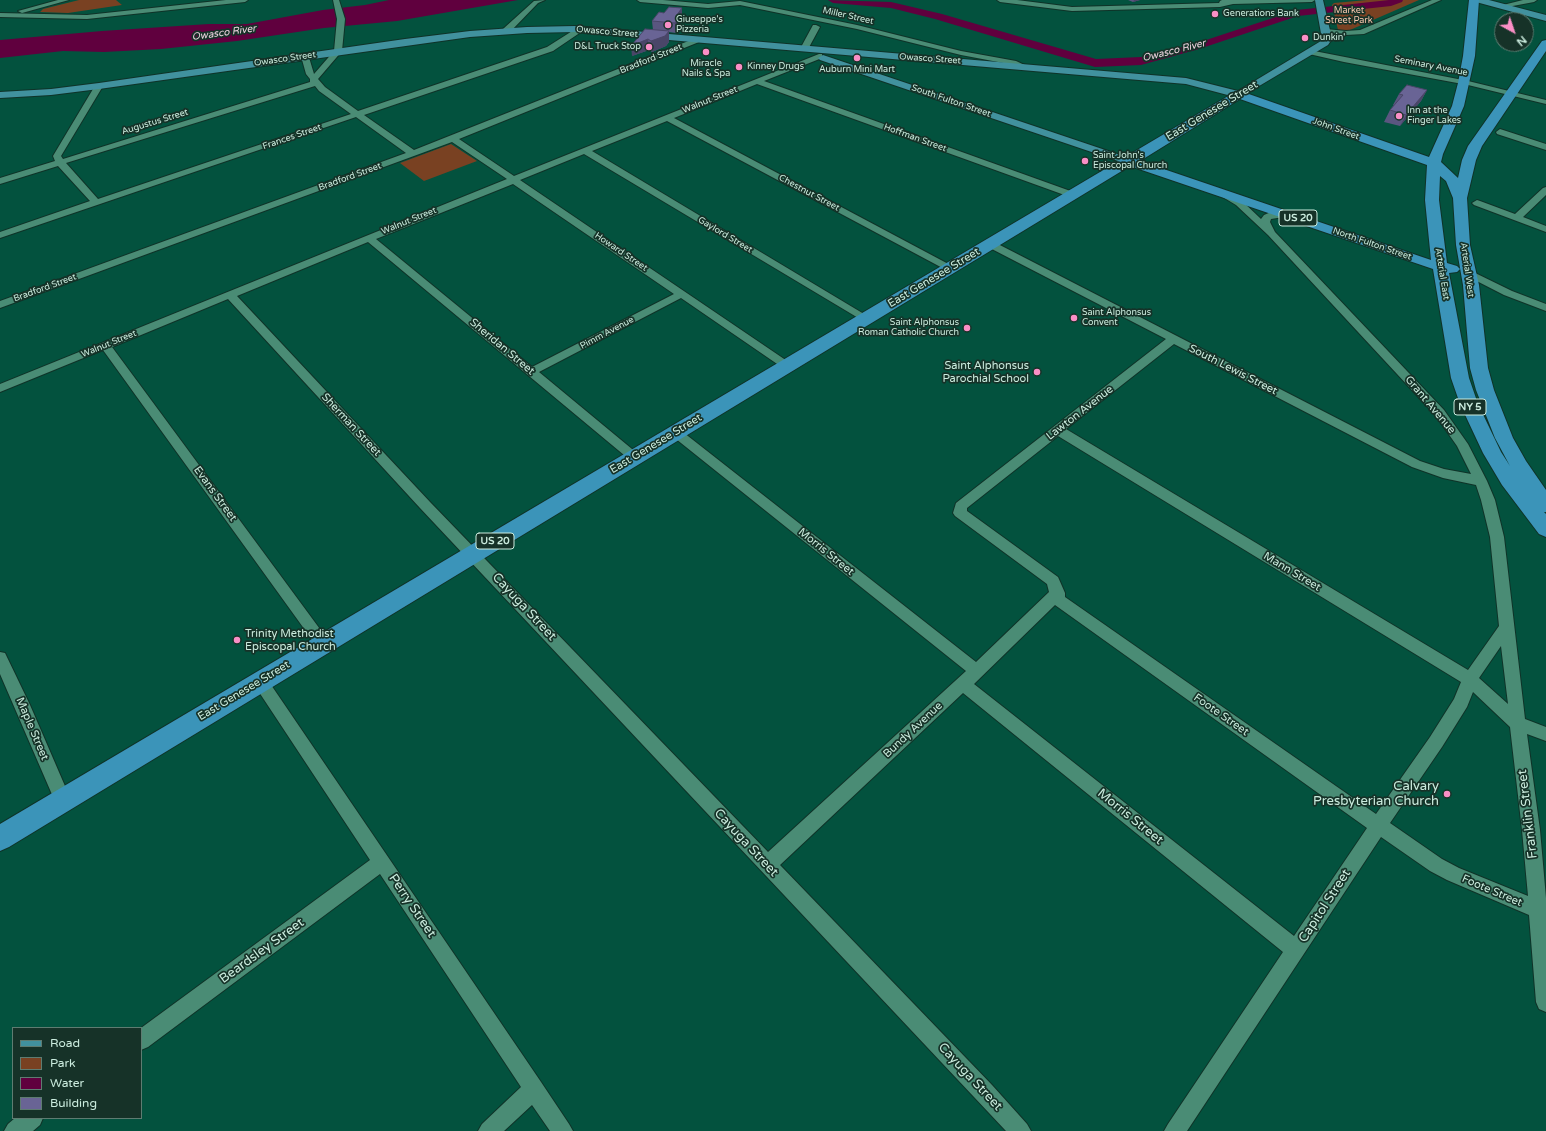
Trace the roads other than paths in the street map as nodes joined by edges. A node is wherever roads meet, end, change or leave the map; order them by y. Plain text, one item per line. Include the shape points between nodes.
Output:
1 (66, 0) edge
2 (245, 0) edge
3 (542, 0) edge
4 (640, 0) edge
5 (1000, 0) edge
6 (1056, 0) edge
7 (1200, 0) edge
8 (1312, 0) edge
9 (1438, 0) edge
10 (1474, 0) edge
11 (1479, 0) edge
12 (1534, 0) edge
13 (337, 1) edge
14 (1230, 3) junction
15 (1320, 3) edge
16 (1044, 6) junction
17 (1502, 6) junction
18 (4, 15) edge
19 (1546, 18) edge
20 (816, 28) dead end
21 (580, 30) junction
22 (506, 31) junction
23 (1326, 31) junction
24 (696, 40) junction
25 (1546, 43) edge
26 (772, 47) junction
27 (804, 50) junction
28 (338, 51) junction
29 (1312, 52) junction
30 (821, 54) junction
31 (305, 56) junction
32 (1026, 68) junction
33 (757, 81) junction
34 (314, 82) junction
35 (1464, 83) junction
36 (99, 86) junction
37 (1510, 93) junction
38 (0, 95) edge
39 (1239, 95) junction
40 (1546, 102) edge
41 (359, 115) junction
42 (667, 117) junction
43 (1500, 132) dead end
44 (454, 138) junction
45 (1546, 147) edge
46 (585, 150) junction
47 (413, 154) junction
48 (1128, 161) junction
49 (60, 162) junction
50 (1434, 162) junction
51 (513, 179) junction
52 (0, 181) edge
53 (1212, 189) junction
54 (1546, 190) edge
55 (1073, 195) junction
56 (1460, 198) junction
57 (97, 202) junction
58 (1477, 204) dead end
59 (1287, 214) junction
60 (1516, 218) junction
61 (1546, 229) edge
62 (1271, 233) junction
63 (0, 235) edge
64 (369, 238) junction
65 (990, 244) junction
66 (1440, 266) junction
67 (950, 269) junction
68 (1469, 273) junction
69 (230, 294) junction
70 (682, 294) junction
71 (0, 305) edge
72 (1546, 308) edge
73 (865, 319) junction
74 (1173, 339) junction
75 (105, 345) junction
76 (788, 366) junction
77 (532, 372) junction
78 (0, 388) edge
79 (1058, 430) junction
80 (675, 432) junction
81 (634, 457) junction
82 (1481, 481) junction
83 (986, 486) joint
84 (1546, 505) edge
85 (1546, 529) edge
86 (473, 554) junction
87 (1058, 594) junction
88 (1506, 627) junction
89 (323, 644) junction
90 (0, 658) edge
91 (977, 671) junction
92 (1470, 679) junction
93 (260, 681) junction
94 (963, 684) junction
95 (1518, 724) junction
96 (1546, 734) edge
97 (63, 800) junction
98 (1379, 826) junction
99 (0, 838) edge
100 (382, 862) junction
101 (767, 865) junction
102 (1538, 909) junction
103 (1296, 950) junction
104 (1546, 1002) edge
105 (142, 1039) edge
106 (534, 1089) junction
107 (32, 1119) edge
108 (15, 1131) edge
109 (489, 1131) edge
110 (562, 1131) edge
111 (1020, 1131) edge
112 (1175, 1131) edge

1 - 18 street
2 - 18 street via 99,17
3 - 22 street via 536,2
4 - 32 street, Miller Street via 708,6 736,3 857,27
5 - 16 street
6 - 16 street
7 - 14 street
8 - 14 street
9 - 23 street via 1361,32
10 - 35 highway, Arterial East
11 - 17 main road
12 - 17 street
13 - 28 street via 341,19
14 - 16 street via 1072,9
15 - 23 main road
17 - 19 main road
20 - 27 street
21 - 22 main road, Owasco Street
21 - 24 main road, Owasco Street
21 - 41 street, Frances Street via 550,49
22 - 28 main road, Owasco Street
23 - 29 main road, East Genesee Street via 1325,43
24 - 26 main road, Owasco Street
24 - 44 street, Bradford Street
25 - 37 highway, Arterial West
26 - 27 main road, Owasco Street
26 - 30 main road, South Fulton Street
27 - 30 main road, Owasco Street
28 - 31 main road, Owasco Street
28 - 34 street
29 - 35 street, Seminary Avenue
29 - 39 main road, East Genesee Street
30 - 32 main road, Owasco Street
30 - 33 street, Walnut Street
30 - 48 main road, South Fulton Street
31 - 34 street
31 - 36 main road, Owasco Street
32 - 39 main road, Owasco Street via 1186,81
33 - 42 street, Walnut Street
33 - 55 street, Hoffman Street
34 - 41 street
34 - 49 street, Augustus Street
35 - 37 street, Seminary Avenue
35 - 50 highway, Arterial East via 1458,106
36 - 38 main road, Owasco Street
36 - 49 street via 58,156
37 - 40 street, Seminary Avenue
37 - 56 highway, Arterial West via 1475,146
39 - 48 highway, East Genesee Street / US 20
39 - 50 highway, John Street
41 - 47 street
41 - 57 street, Frances Street
42 - 46 street, Walnut Street
42 - 67 street, Chestnut Street
43 - 45 street
44 - 47 street, Bradford Street
44 - 51 street, Howard Street
46 - 51 street, Walnut Street
46 - 73 street, Gaylord Street
47 - 71 street, Bradford Street
48 - 53 highway, North Fulton Street / US 20
48 - 55 highway, East Genesee Street / US 20
49 - 52 street, Augustus Street
49 - 57 street
50 - 56 highway via 1452,180
50 - 66 highway, Arterial East / NY 5 via 1432,200
51 - 64 street, Walnut Street
51 - 70 street, Howard Street
53 - 59 highway, North Fulton Street / US 20
53 - 62 street, Grant Avenue via 1239,203
54 - 60 street
55 - 65 highway, East Genesee Street / US 20
56 - 68 highway, Arterial West via 1463,245
57 - 63 street, Frances Street
58 - 60 street
59 - 62 street via 1267,217 1265,222
59 - 66 highway, North Fulton Street / US 20
60 - 61 street
62 - 82 street, Grant Avenue via 1440,413 1462,444
64 - 69 street, Walnut Street
64 - 77 street, Sheridan Street
65 - 67 highway, East Genesee Street / US 20
65 - 74 street, South Lewis Street
66 - 68 highway, North Fulton Street / US 20
66 - 85 highway, Arterial East / NY 5 via 1460,378 1469,404 1492,453 1530,510
67 - 73 highway, East Genesee Street / US 20
68 - 72 street, North Fulton Street via 1508,293
68 - 84 highway, Arterial West / NY 5 via 1479,368 1485,390 1504,438
69 - 75 street, Walnut Street
69 - 86 street, Sherman Street
70 - 76 street, Howard Street
70 - 77 street, Pimm Avenue
73 - 76 highway, East Genesee Street / US 20
74 - 79 street, Lawton Avenue
74 - 82 street, South Lewis Street via 1416,464
75 - 78 street, Walnut Street
75 - 89 street, Evans Street
76 - 80 highway, East Genesee Street / US 20
77 - 81 street, Sheridan Street
79 - 83 street, Lawton Avenue
79 - 92 street, Mann Street
80 - 81 highway, East Genesee Street / US 20
80 - 91 street, Morris Street
81 - 86 highway, East Genesee Street / US 20
82 - 88 street, Grant Avenue via 1497,537
83 - 87 street, Foote Street via 961,506 960,513 1053,581
86 - 89 highway, East Genesee Street / US 20
86 - 101 street, Cayuga Street
87 - 91 street, Bundy Avenue
87 - 98 street, Foote Street via 1059,600 1121,645
88 - 92 street
88 - 95 street, Franklin Street
89 - 93 highway, East Genesee Street / US 20
90 - 97 street, Maple Street
91 - 94 street, Bundy Avenue
92 - 95 street, Mann Street
92 - 98 street, Capitol Street via 1453,716
93 - 97 highway, East Genesee Street / US 20
93 - 100 street, Perry Street
94 - 101 street, Bundy Avenue
94 - 103 street, Morris Street
95 - 96 street
95 - 102 street, Franklin Street
97 - 99 highway, East Genesee Street / US 20
98 - 102 street, Foote Street via 1453,874
98 - 103 street, Capitol Street
100 - 105 street, Beardsley Street
100 - 106 street, Perry Street
101 - 111 street, Cayuga Street
102 - 104 street, Franklin Street
103 - 112 street, Capitol Street
106 - 109 street
106 - 110 street, Perry Street
107 - 108 street

